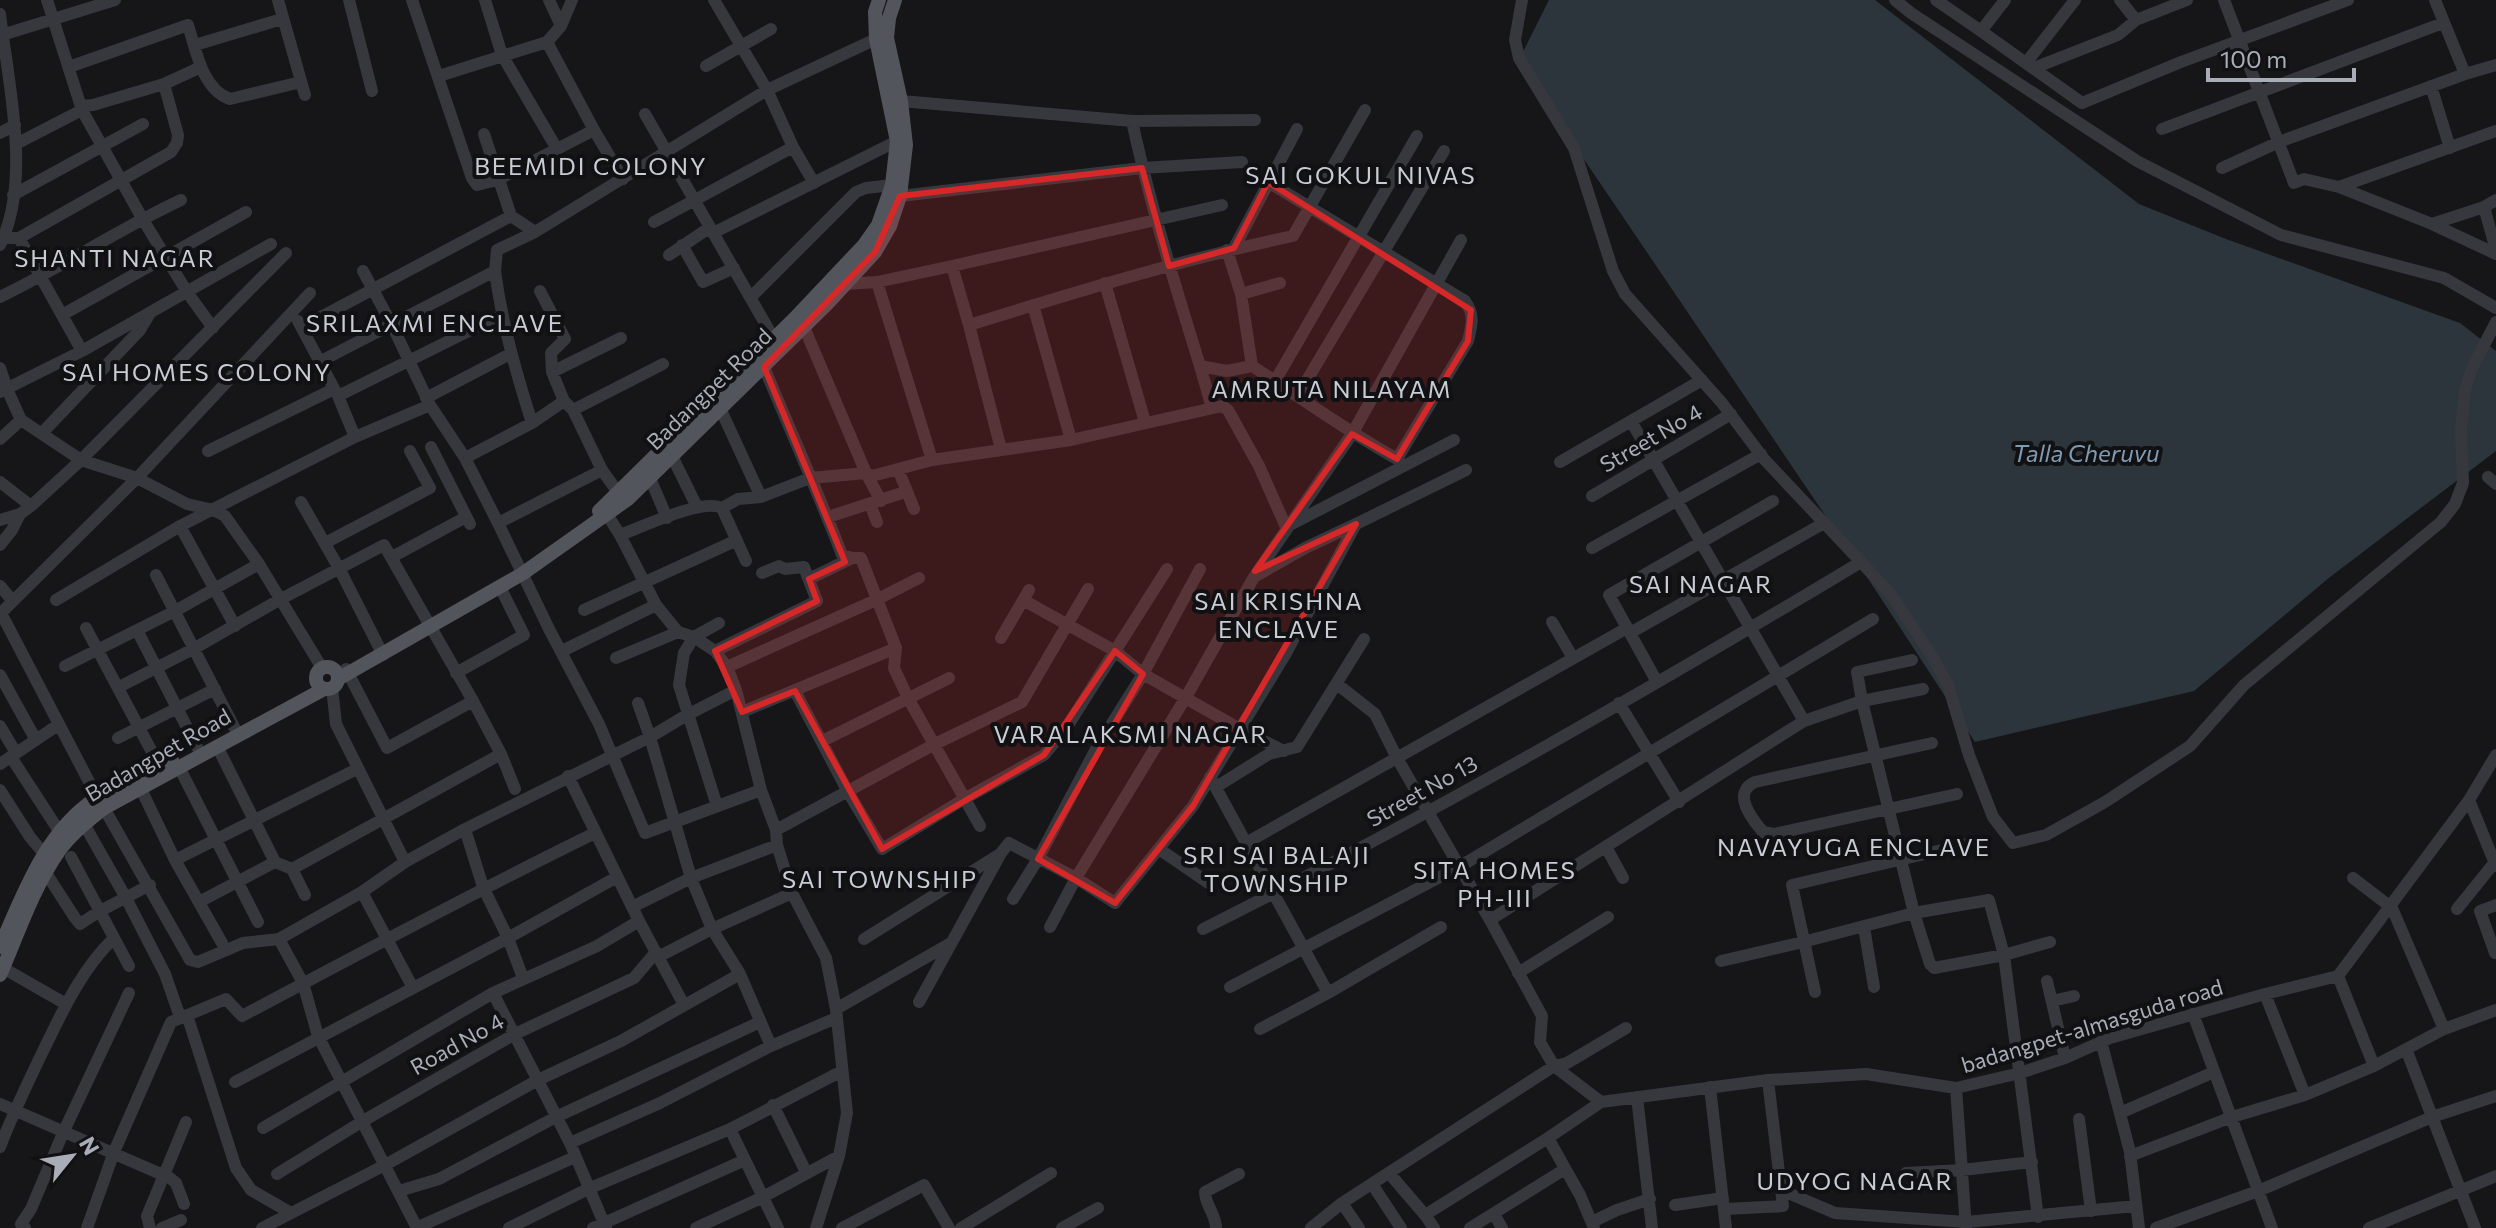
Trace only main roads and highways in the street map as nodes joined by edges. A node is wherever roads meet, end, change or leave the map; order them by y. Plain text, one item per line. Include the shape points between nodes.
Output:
1 (879, 0) edge
2 (895, 0) edge
3 (882, 38) junction
4 (896, 190) junction
5 (799, 323) junction
6 (606, 512) junction
7 (521, 571) junction
8 (430, 625) junction
9 (333, 678) junction
10 (100, 803) junction
11 (4, 933) edge
12 (0, 947) edge
13 (2, 972) edge

1 - 3 main road, Badangpet Road via 875,12
2 - 3 main road, Badangpet Road
3 - 4 main road, Badangpet Road via 897,141
3 - 4 main road, Badangpet Road via 901,101 906,145
4 - 5 main road, Badangpet Road via 864,245
4 - 5 main road, Badangpet Road via 882,241 846,284
5 - 6 main road, Badangpet Road via 764,367 650,478
5 - 6 main road, Badangpet Road via 774,339
6 - 7 main road, Badangpet Road
7 - 8 main road, Badangpet Road
7 - 8 main road, Badangpet Road
8 - 9 main road, Badangpet Road
9 - 10 main road, Badangpet Road
9 - 10 main road, Badangpet Road via 141,789
10 - 11 main road, Badangpet Road via 79,811 59,831
10 - 13 main road, Badangpet Road via 46,873
11 - 12 main road, Badangpet Road

